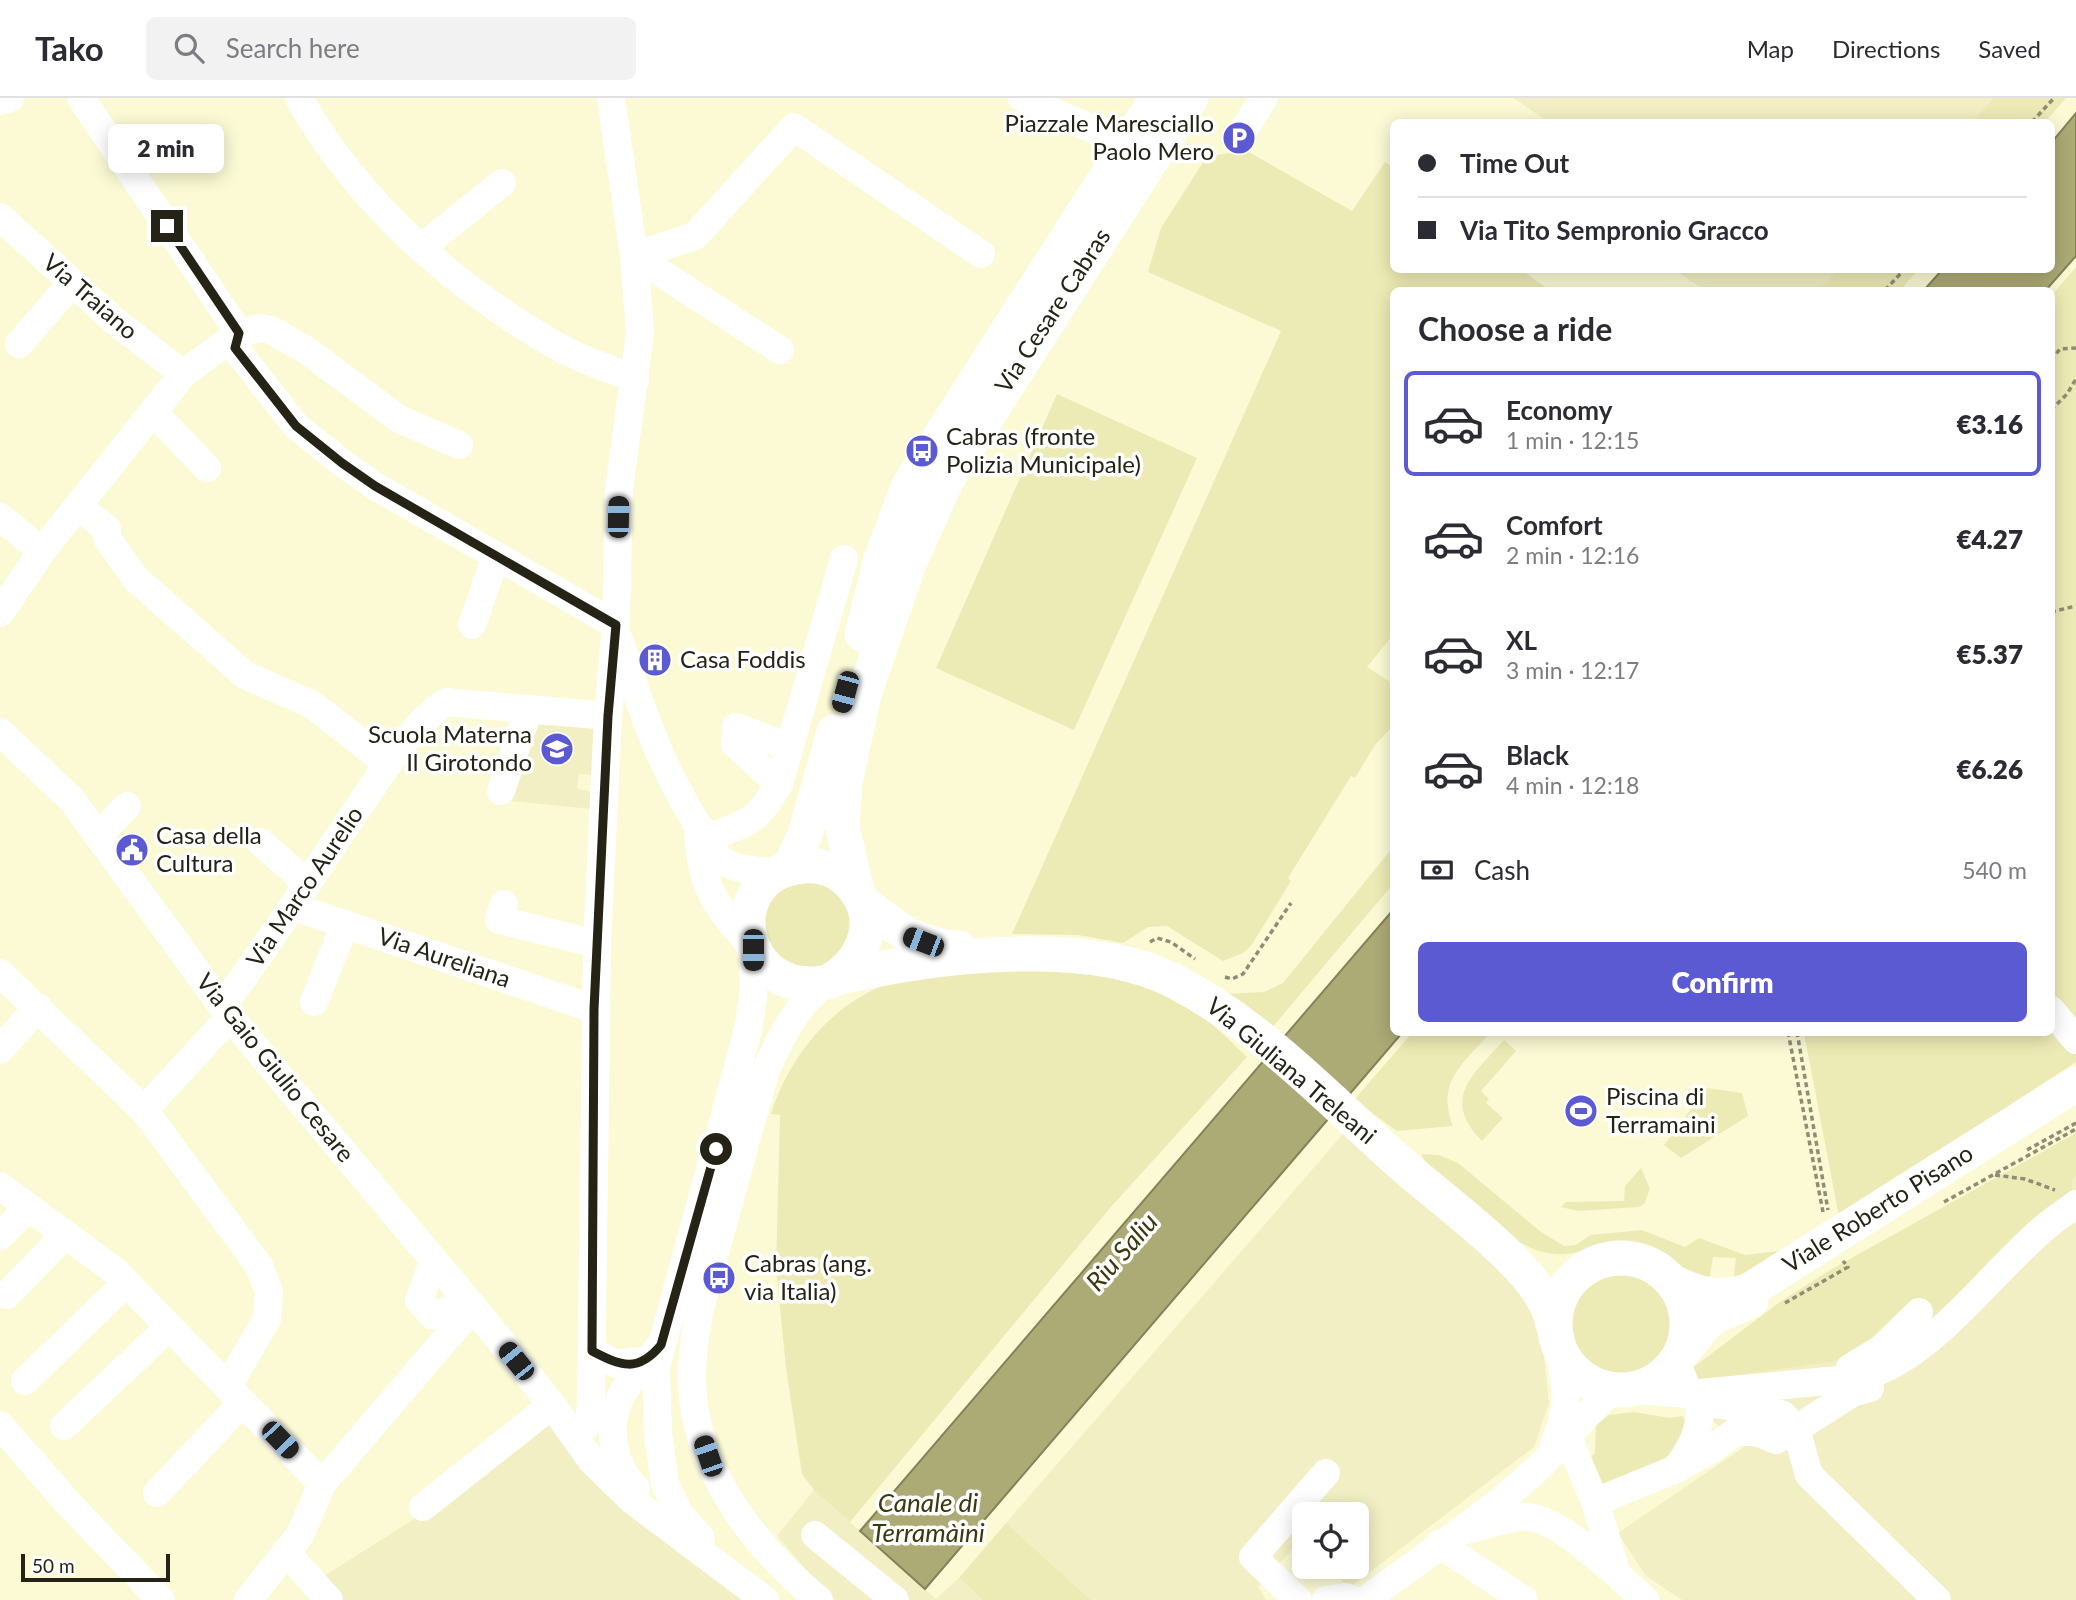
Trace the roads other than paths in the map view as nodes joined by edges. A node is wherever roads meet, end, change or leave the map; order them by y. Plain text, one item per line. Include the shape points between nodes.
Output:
1 (10, 98) edge
2 (81, 98) edge
3 (299, 98) edge
4 (611, 98) edge
5 (1022, 98) edge
6 (1157, 98) edge
7 (1193, 98) edge
8 (1264, 98) edge
9 (0, 101) edge
10 (1072, 108) edge
11 (1238, 139) dead end
12 (1127, 144) junction
13 (502, 183) dead end
14 (0, 217) edge
15 (421, 248) junction
16 (640, 254) junction
17 (981, 254) dead end
18 (72, 283) junction
19 (239, 333) junction
20 (19, 344) dead end
21 (780, 350) dead end
22 (183, 374) junction
23 (635, 379) junction
24 (153, 412) junction
25 (459, 445) dead end
26 (207, 468) dead end
27 (79, 508) junction
28 (0, 517) edge
29 (42, 551) junction
30 (496, 556) junction
31 (844, 559) dead end
32 (2, 606) edge
33 (472, 625) dead end
34 (616, 625) junction
35 (529, 709) junction
36 (608, 716) junction
37 (642, 716) junction
38 (0, 732) edge
39 (790, 747) junction
40 (388, 764) junction
41 (779, 784) junction
42 (500, 791) dead end
43 (127, 806) dead end
44 (702, 834) junction
45 (98, 836) junction
46 (260, 842) dead end
47 (848, 851) junction
48 (784, 870) junction
49 (301, 895) junction
50 (860, 897) junction
51 (503, 904) dead end
52 (345, 924) junction
53 (896, 928) junction
54 (597, 944) junction
55 (752, 947) junction
56 (999, 954) junction
57 (0, 973) edge
58 (830, 980) junction
59 (314, 1002) dead end
60 (38, 1007) junction
61 (594, 1009) junction
62 (226, 1011) junction
63 (2055, 1015) edge
64 (2076, 1041) edge
65 (0, 1050) edge
66 (2076, 1084) edge
67 (144, 1110) junction
68 (2076, 1112) edge
69 (0, 1186) edge
70 (2065, 1197) edge
71 (28, 1208) junction
72 (65, 1235) junction
73 (0, 1236) edge
74 (1508, 1256) junction
75 (1591, 1265) junction
76 (1671, 1281) junction
77 (126, 1283) junction
78 (8, 1295) dead end
79 (472, 1306) junction
80 (1919, 1312) dead end
81 (169, 1328) junction
82 (1559, 1345) junction
83 (592, 1351) junction
84 (654, 1353) junction
85 (1678, 1358) junction
86 (25, 1381) dead end
87 (1808, 1382) junction
88 (1870, 1388) dead end
89 (1624, 1390) junction
90 (235, 1394) junction
91 (1694, 1398) junction
92 (552, 1405) junction
93 (617, 1405) junction
94 (580, 1422) junction
95 (0, 1425) edge
96 (64, 1426) dead end
97 (1796, 1429) junction
98 (1568, 1438) junction
99 (1676, 1469) junction
100 (1534, 1471) junction
101 (1326, 1473) dead end
102 (322, 1484) junction
103 (157, 1493) dead end
104 (1595, 1502) junction
105 (423, 1507) dead end
106 (658, 1520) junction
107 (815, 1535) dead end
108 (1448, 1538) junction
109 (286, 1552) junction
110 (1616, 1571) junction
111 (161, 1600) edge
112 (248, 1600) edge
113 (329, 1600) edge
114 (766, 1600) edge
115 (819, 1600) edge
116 (895, 1600) edge
117 (1298, 1600) edge
118 (1326, 1600) edge
119 (1354, 1600) edge
120 (1366, 1600) edge
121 (1524, 1600) edge
122 (1645, 1600) edge
123 (1937, 1600) edge

1 - 9 street
2 - 19 street
3 - 15 street via 330,147
4 - 16 street
5 - 10 street
6 - 12 main road, Via Cesare Cabras
7 - 47 main road, Via Cesare Cabras via 946,481 908,566 867,688 842,808
8 - 11 street
10 - 12 street
12 - 48 main road, Via Cesare Cabras via 909,485 881,559 805,835
13 - 15 street
14 - 18 street, Via Traiano
15 - 23 street via 495,306 567,351
16 - 17 street via 695,236 794,127
16 - 21 street via 647,264
16 - 23 street
18 - 20 street
18 - 22 street, Via Traiano
19 - 22 street
19 - 25 street via 271,330 306,350 398,419
19 - 30 street via 235,348 296,426 375,486
22 - 24 street
23 - 34 street via 619,490
24 - 26 street
24 - 27 street
27 - 29 street
27 - 40 street via 107,529 107,538 136,579 245,675 313,705
28 - 29 street
29 - 32 street
30 - 33 street
30 - 34 street
31 - 39 street
34 - 36 street
34 - 37 street
35 - 36 street, Via Marco Aurelio
35 - 40 street, Via Marco Aurelio via 446,702 426,716
35 - 42 street
36 - 37 street, Via Marco Aurelio via 626,705
36 - 54 street
37 - 44 street
38 - 45 street, Via Gaio Giulio Cesare via 72,800
39 - 41 street
39 - 41 street via 736,727 735,744
40 - 49 street, Via Marco Aurelio
41 - 44 street via 762,814 751,822
43 - 45 street
44 - 48 street via 721,860 748,870
44 - 55 street via 699,859 717,908
45 - 62 street, Via Gaio Giulio Cesare
46 - 49 street
47 - 50 main road, Via Cesare Cabras
47 - 53 main road
48 - 50 main road via 824,867 840,874
48 - 55 main road via 759,890 750,906 747,925
49 - 52 street, Via Aureliana
49 - 62 street, Via Marco Aurelio
50 - 53 main road, Via Giuliana Treleani
50 - 58 main road via 867,919 860,954 849,969
51 - 54 street via 499,920
52 - 59 street
52 - 61 street, Via Aureliana
53 - 56 main road, Via Giuliana Treleani via 937,947 985,948
54 - 61 street
55 - 58 main road via 760,962 784,980 814,985
55 - 84 street via 748,1030
56 - 58 main road, Via Giuliana Treleani via 878,968
56 - 74 main road, Via Giuliana Treleani via 1106,959 1174,981 1257,1037
57 - 60 street
58 - 115 street via 778,1041 766,1070 705,1287 694,1354 695,1409 714,1472 747,1529
60 - 65 street
60 - 67 street
61 - 83 street
62 - 67 street, Via Marco Aurelio
62 - 79 street, Via Gaio Giulio Cesare
63 - 64 street
66 - 76 main road, Viale Roberto Pisano via 1750,1290 1713,1297
67 - 90 street via 259,1266 269,1291 267,1319
68 - 85 main road, Viale Roberto Pisano via 1754,1300 1711,1318
69 - 71 street
70 - 87 street via 2042,1229 1897,1363 1860,1378
71 - 72 street
71 - 73 street
72 - 77 street
72 - 78 street
74 - 75 main road, Via Giuliana Treleani via 1562,1268
74 - 82 main road, Via Giuliana Treleani via 1548,1308
75 - 76 main road via 1634,1259
75 - 82 main road via 1564,1290 1557,1306
76 - 85 main road via 1687,1317
77 - 81 street
77 - 86 street
79 - 92 street, Via Gaio Giulio Cesare
79 - 102 street
80 - 87 street via 1868,1359
81 - 90 street
81 - 96 street
82 - 89 main road via 1578,1375 1595,1386
82 - 100 street via 1567,1403 1562,1427
83 - 84 street via 617,1364
83 - 94 street
84 - 93 street
84 - 114 street via 665,1484 695,1534 760,1584
85 - 89 main road via 1650,1384
85 - 91 street
87 - 91 street
88 - 97 street via 1852,1393
89 - 91 street
89 - 98 street via 1590,1408
90 - 102 street
90 - 103 street
91 - 97 street via 1782,1414
91 - 99 street via 1701,1424 1698,1436
92 - 94 street via 575,1414
92 - 105 street
93 - 94 street
93 - 106 street via 613,1433 624,1477 653,1504
94 - 106 street via 592,1461
95 - 111 street
97 - 99 street via 1776,1440 1756,1432 1735,1432
97 - 123 street via 1810,1475
98 - 100 street
98 - 104 street
99 - 104 street
100 - 108 street
101 - 117 street via 1253,1557
102 - 109 street via 300,1535
104 - 110 street
106 - 114 street
107 - 116 street
108 - 110 street via 1527,1516 1550,1525
108 - 120 street
108 - 121 street
109 - 112 street
109 - 113 street
110 - 122 street
118 - 119 street

